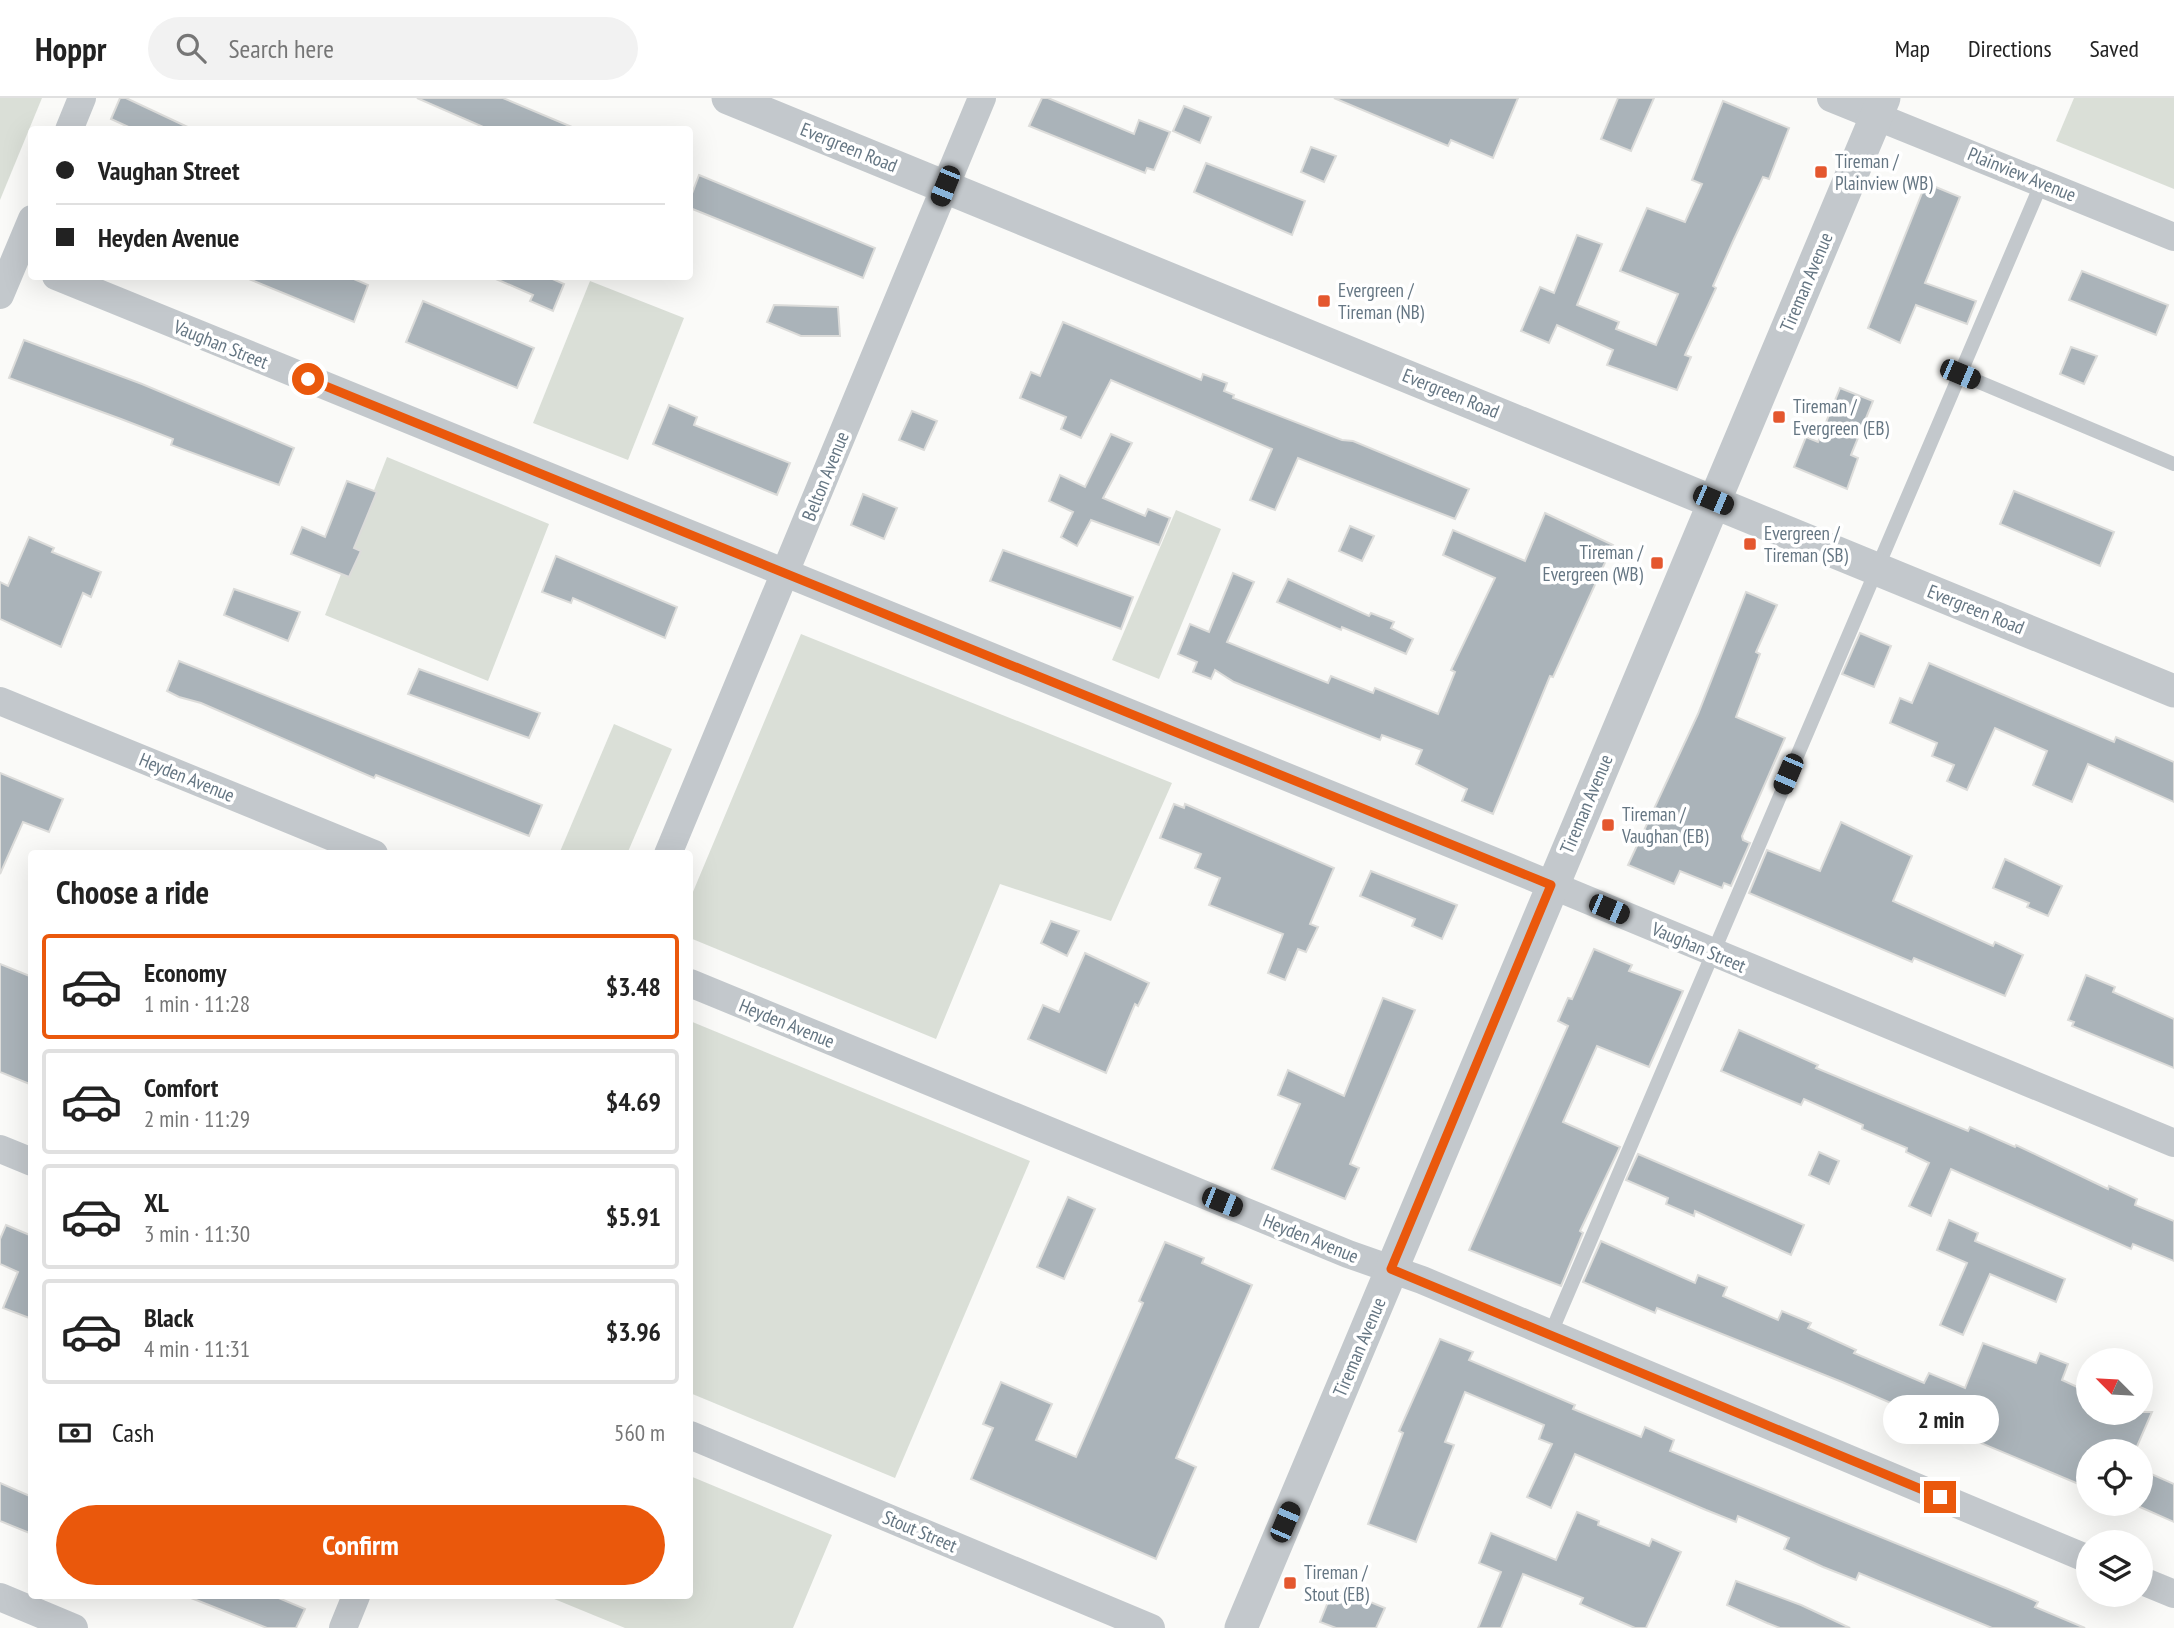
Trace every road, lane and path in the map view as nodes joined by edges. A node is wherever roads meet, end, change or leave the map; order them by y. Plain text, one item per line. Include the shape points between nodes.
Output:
1 (82, 98) edge
2 (728, 98) edge
3 (982, 98) edge
4 (1831, 98) edge
5 (1880, 107) edge
6 (71, 126) edge
7 (2042, 182) junction
8 (945, 186) junction
9 (28, 229) edge
10 (2174, 237) edge
11 (15, 260) edge
12 (66, 280) edge
13 (0, 295) edge
14 (1960, 374) junction
15 (2174, 464) edge
16 (1713, 500) junction
17 (1877, 568) junction
18 (785, 574) junction
19 (2174, 691) edge
20 (0, 701) edge
21 (364, 850) edge
22 (669, 850) edge
23 (1551, 885) junction
24 (1712, 952) junction
25 (693, 984) edge
26 (2174, 1143) edge
27 (0, 1149) edge
28 (28, 1160) edge
29 (1391, 1269) junction
30 (1550, 1335) junction
31 (693, 1436) edge
32 (2076, 1554) edge
33 (2153, 1585) edge
34 (2174, 1594) edge
35 (0, 1597) edge
36 (355, 1599) edge
37 (74, 1628) edge
38 (343, 1628) edge
39 (1151, 1628) edge
40 (1241, 1628) edge

1 - 6 street
2 - 8 street, Evergreen Road
3 - 8 street, Belton Avenue
4 - 5 street, Plainview Avenue
5 - 7 street, Plainview Avenue
5 - 16 street, Tireman Avenue
7 - 10 street, Plainview Avenue
7 - 14 lane
8 - 16 street, Evergreen Road
8 - 18 street, Belton Avenue
9 - 11 street
11 - 13 street
12 - 18 street, Vaughan Street
14 - 15 lane
14 - 17 lane
16 - 17 street, Evergreen Road
16 - 23 street, Tireman Avenue
17 - 19 street, Evergreen Road
17 - 24 lane
18 - 22 street, Belton Avenue
18 - 23 street, Vaughan Street
20 - 21 street, Heyden Avenue
23 - 24 street, Vaughan Street
23 - 29 street, Tireman Avenue
24 - 26 street, Vaughan Street
24 - 30 lane
25 - 29 street, Heyden Avenue
27 - 28 street
29 - 30 street, Heyden Avenue
29 - 40 street, Tireman Avenue
30 - 32 street, Heyden Avenue
31 - 39 street, Stout Street
33 - 34 street
35 - 37 street
36 - 38 street

